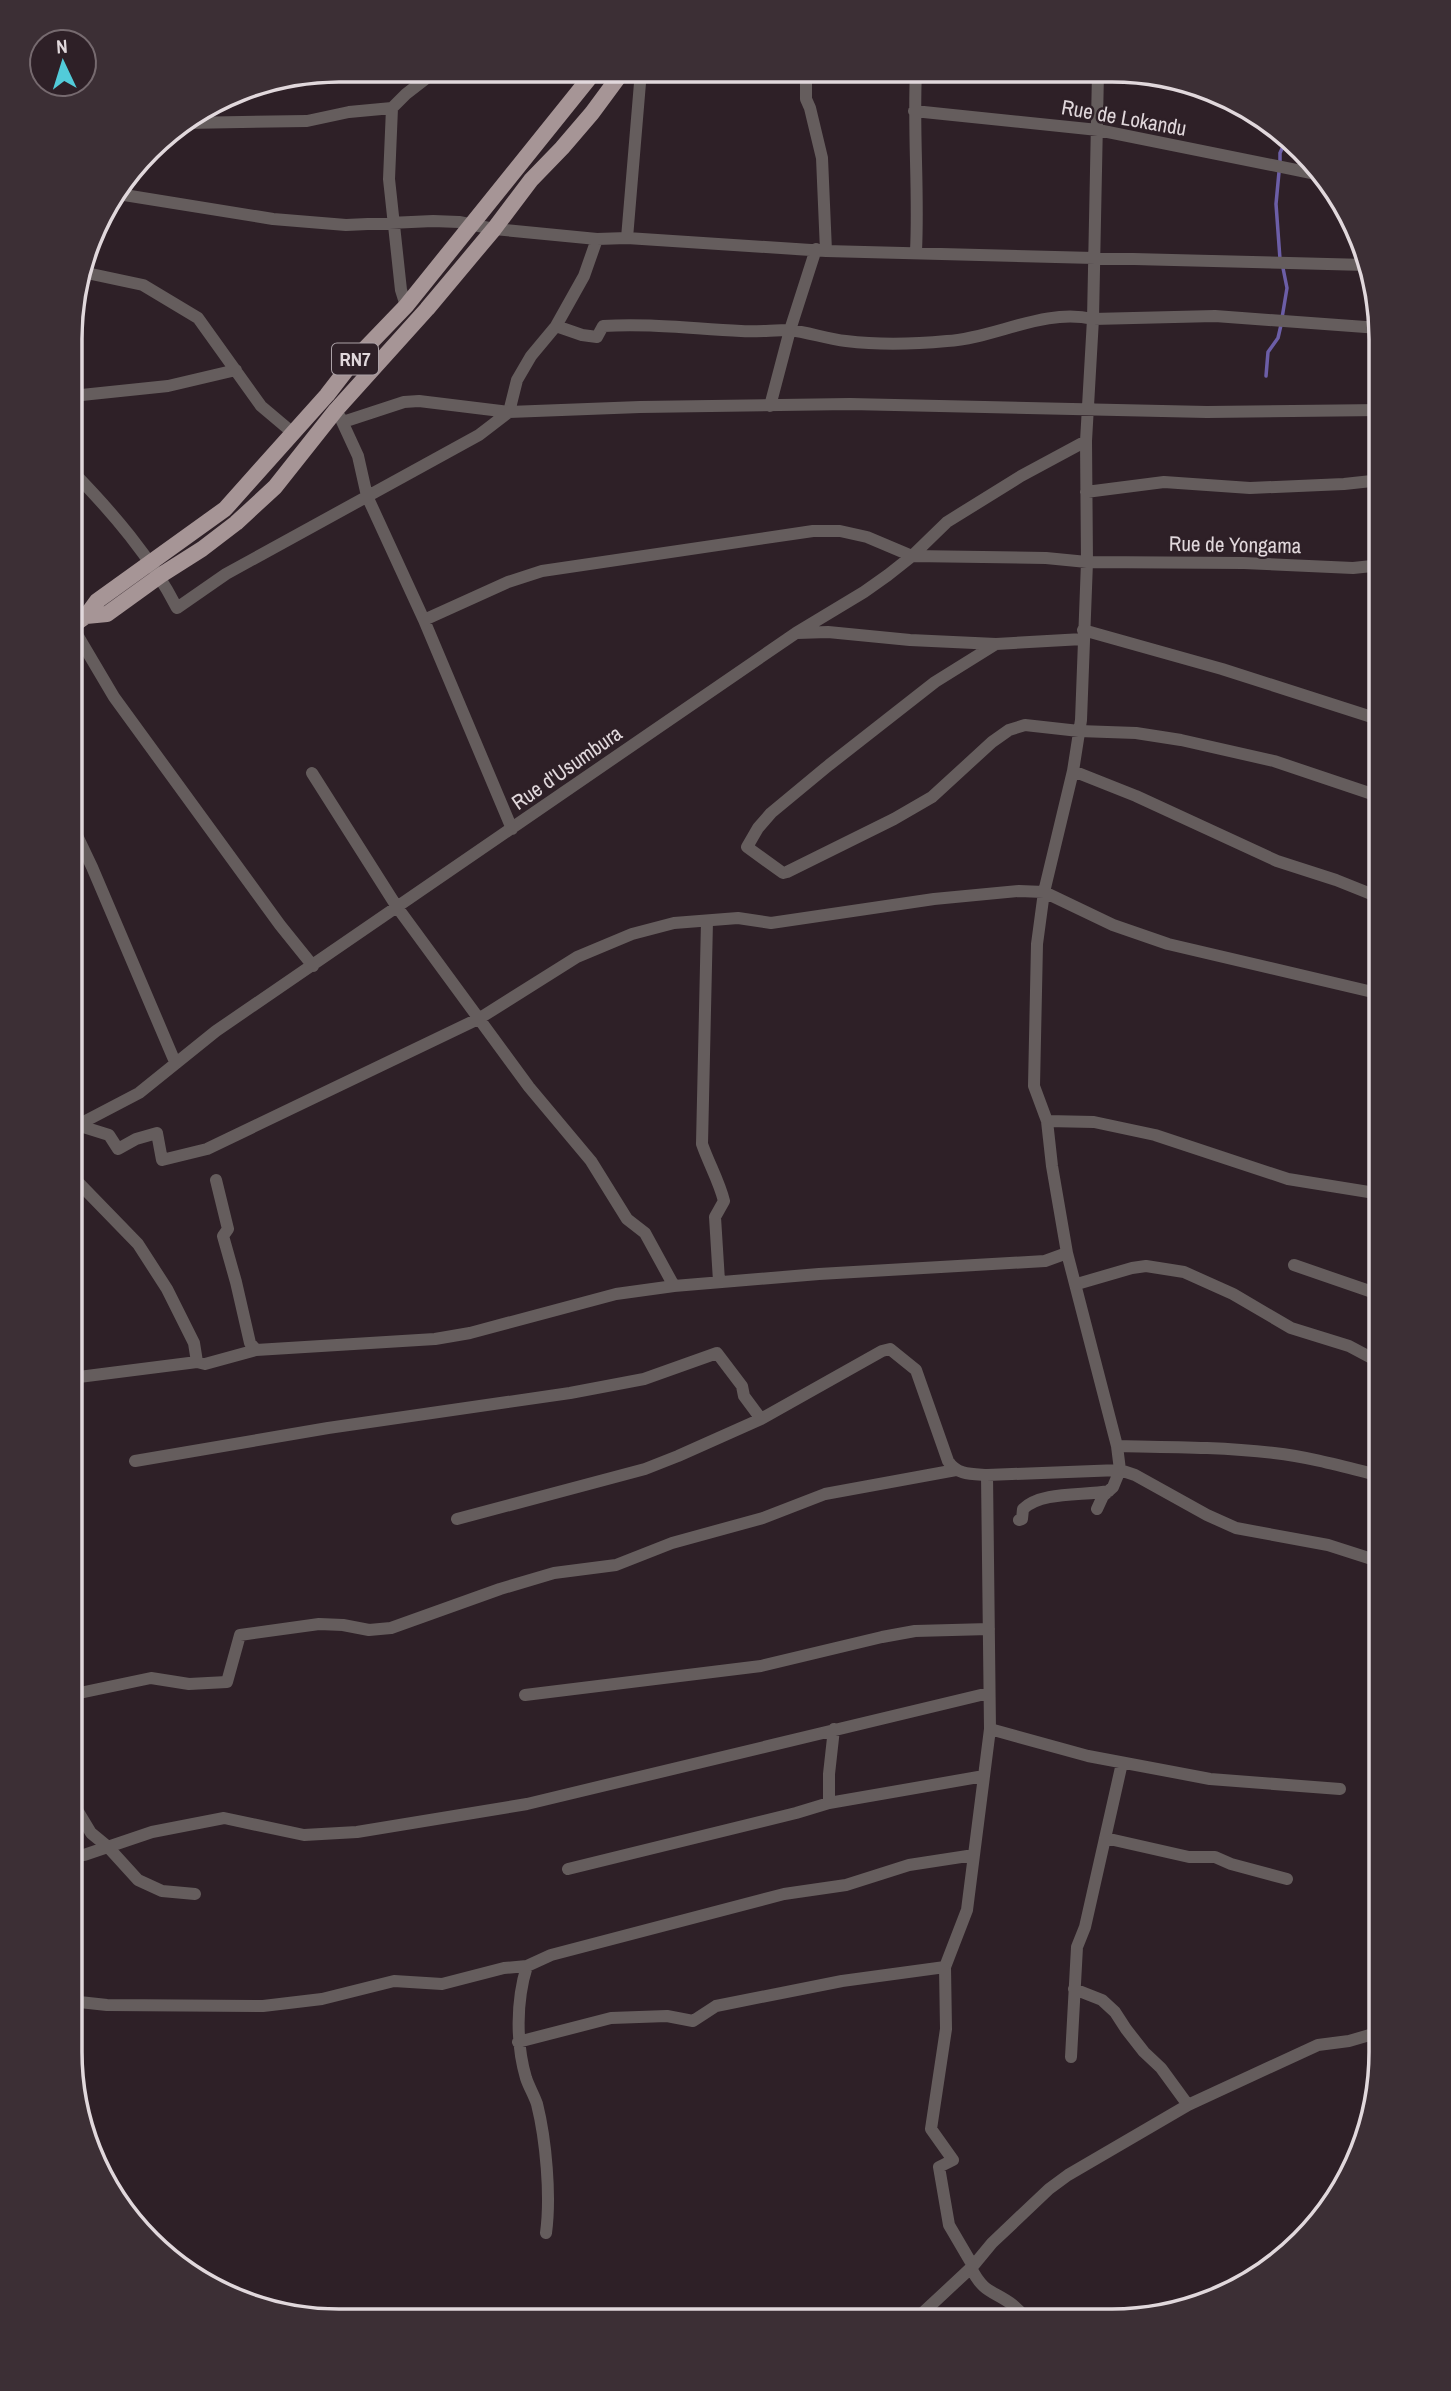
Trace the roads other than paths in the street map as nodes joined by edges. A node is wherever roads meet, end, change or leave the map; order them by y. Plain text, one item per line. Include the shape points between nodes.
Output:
1 (422, 82) edge
2 (586, 82) edge
3 (614, 82) edge
4 (640, 82) edge
5 (806, 82) edge
6 (915, 82) edge
7 (1098, 82) edge
8 (392, 108) junction
9 (914, 111) junction
10 (202, 123) edge
11 (1098, 130) junction
12 (1307, 172) edge
13 (127, 195) edge
14 (395, 223) junction
15 (470, 223) junction
16 (494, 229) junction
17 (627, 238) junction
18 (597, 239) junction
19 (821, 250) junction
20 (916, 251) junction
21 (1095, 258) junction
22 (1357, 265) edge
23 (91, 274) edge
24 (406, 306) junction
25 (1093, 319) junction
26 (556, 326) junction
27 (1368, 327) edge
28 (790, 330) junction
29 (236, 370) junction
30 (82, 395) edge
31 (327, 395) junction
32 (770, 406) junction
33 (1088, 410) junction
34 (1369, 410) edge
35 (509, 411) junction
36 (339, 416) junction
37 (293, 433) junction
38 (1086, 441) junction
39 (82, 481) edge
40 (1369, 481) edge
41 (1086, 492) junction
42 (367, 496) junction
43 (225, 509) junction
44 (236, 523) junction
45 (912, 556) junction
46 (1087, 562) junction
47 (1369, 566) edge
48 (155, 570) junction
49 (82, 619) edge
50 (424, 620) junction
51 (796, 633) junction
52 (1083, 635) junction
53 (82, 643) edge
54 (996, 644) junction
55 (1369, 716) edge
56 (1079, 731) junction
57 (1073, 771) junction
58 (312, 773) dead end
59 (1369, 793) edge
60 (512, 829) junction
61 (82, 846) edge
62 (1044, 892) junction
63 (1369, 893) edge
64 (397, 907) junction
65 (707, 921) junction
66 (313, 965) junction
67 (1369, 991) edge
68 (481, 1017) junction
69 (175, 1062) junction
70 (1047, 1121) junction
71 (82, 1123) edge
72 (82, 1129) edge
73 (216, 1180) dead end
74 (82, 1186) edge
75 (1369, 1192) edge
76 (1067, 1253) junction
77 (1294, 1265) dead end
78 (719, 1281) junction
79 (1077, 1284) junction
80 (674, 1286) junction
81 (1369, 1290) edge
82 (256, 1350) junction
83 (1369, 1357) edge
84 (197, 1362) junction
85 (82, 1377) edge
86 (761, 1419) junction
87 (1117, 1446) junction
88 (135, 1461) dead end
89 (956, 1470) junction
90 (1120, 1470) junction
91 (1369, 1473) edge
92 (987, 1475) junction
93 (1109, 1491) junction
94 (1097, 1509) dead end
95 (457, 1519) dead end
96 (1019, 1520) dead end
97 (1369, 1558) edge
98 (989, 1629) junction
99 (82, 1693) edge
100 (989, 1693) junction
101 (525, 1695) dead end
102 (834, 1729) junction
103 (990, 1730) junction
104 (1122, 1763) junction
105 (984, 1776) junction
106 (1340, 1789) dead end
107 (829, 1803) junction
108 (82, 1818) edge
109 (1105, 1838) junction
110 (108, 1847) junction
111 (82, 1855) edge
112 (974, 1855) junction
113 (568, 1869) dead end
114 (1287, 1879) dead end
115 (195, 1894) dead end
116 (527, 1966) junction
117 (945, 1967) junction
118 (1074, 1989) junction
119 (82, 2002) edge
120 (1369, 2035) edge
121 (518, 2042) junction
122 (1071, 2057) dead end
123 (1188, 2105) junction
124 (546, 2233) dead end
125 (972, 2267) junction
126 (927, 2309) edge
127 (1017, 2309) edge

1 - 8 street
2 - 15 main road, RN7
3 - 16 main road, RN7
4 - 17 street
5 - 19 street via 806,99 822,158
6 - 9 street
7 - 11 street
8 - 10 street via 307,121
8 - 14 street via 389,179
9 - 11 street, Rue de Lokandu
9 - 20 street
11 - 12 street, Rue de Lokandu
11 - 21 street
13 - 14 street via 274,219 346,225
14 - 15 street
14 - 24 street
15 - 16 street
15 - 24 main road, RN7
16 - 18 street
16 - 36 main road, RN7
17 - 18 street
17 - 19 street
18 - 26 street via 584,276
19 - 20 street
19 - 28 street
20 - 21 street
21 - 22 street
21 - 25 street
23 - 29 street via 143,285 176,303 198,318
24 - 31 main road, RN7
25 - 27 street via 1215,316
25 - 28 street via 1041,320 947,341 848,341
25 - 33 street
26 - 28 street via 597,337 603,326 636,324
26 - 35 street via 517,380
28 - 32 street
29 - 30 street via 168,386
29 - 37 street via 261,406
31 - 36 street
31 - 37 main road, RN7
32 - 33 street
32 - 35 street
33 - 34 street
33 - 38 street
35 - 36 street via 419,401
35 - 42 street via 479,435
36 - 42 street via 358,456
36 - 44 main road, RN7
37 - 43 main road, RN7
38 - 41 street
38 - 45 street, Rue d'Usumbura via 947,522
39 - 48 street via 111,510
40 - 41 street via 1250,488 1164,482
41 - 46 street
42 - 48 street via 226,574 177,608
42 - 50 street
43 - 44 main road
43 - 48 main road, RN7
44 - 48 main road, RN7 via 202,549
45 - 46 street, Rue de Yongama
45 - 50 street via 867,537 813,531 542,571
45 - 51 street, Rue d'Usumbura
46 - 47 street, Rue de Yongama
46 - 52 street
48 - 49 main road, RN7 via 97,601
50 - 60 street
51 - 54 street
51 - 60 street, Rue d'Usumbura
52 - 54 street
52 - 55 street via 1222,668
52 - 56 street
53 - 66 street via 114,697
54 - 56 street via 935,682 829,765 771,813 747,847 777,870 787,872 932,797 1009,730 1025,725
56 - 57 street
56 - 59 street via 1181,740 1274,761
57 - 62 street
57 - 63 street via 1277,861
58 - 64 street
60 - 64 street, Rue d'Usumbura
61 - 69 street
62 - 65 street via 934,899 771,923 738,918
62 - 67 street via 1113,925 1168,944
62 - 70 street via 1037,944 1034,1086
64 - 66 street, Rue d'Usumbura
64 - 68 street
65 - 68 street via 674,923 632,934 577,957
65 - 78 street via 702,1144 724,1201 715,1217
66 - 69 street, Rue d'Usumbura
68 - 72 street via 207,1149 162,1160 157,1133 118,1149 109,1135
68 - 80 street via 530,1087 591,1161 627,1219 645,1233
69 - 71 street, Rue d'Usumbura via 139,1093
70 - 75 street via 1094,1122 1155,1135 1288,1179
70 - 76 street
73 - 82 street via 228,1229 223,1237 250,1343
74 - 84 street via 138,1244 167,1289 194,1343
76 - 78 street via 1045,1261
76 - 79 street
77 - 81 street
78 - 80 street
79 - 83 street via 1146,1266 1184,1272 1291,1328
79 - 87 street
80 - 82 street via 616,1294 435,1339
82 - 84 street via 205,1364
84 - 85 street
86 - 88 street via 718,1353 645,1379 570,1393
86 - 89 street via 890,1349 916,1370 948,1461
86 - 95 street via 645,1469
87 - 90 street
87 - 91 street via 1201,1446 1276,1453
89 - 92 street
89 - 99 street via 825,1494 616,1565 554,1573 391,1628 319,1624 240,1635 227,1682 189,1684 151,1678
90 - 92 street
90 - 93 street
90 - 97 street via 1236,1528 1328,1545
92 - 98 street
93 - 94 street
93 - 96 street via 1031,1502
98 - 100 street
98 - 101 street via 915,1631 761,1666
100 - 102 street
100 - 103 street
102 - 107 street
102 - 110 street via 527,1804 370,1830 304,1835 224,1818 152,1832
103 - 104 street
103 - 105 street
104 - 106 street via 1210,1779
104 - 109 street
105 - 107 street
105 - 112 street
107 - 113 street
108 - 110 street
109 - 114 street via 1189,1857 1215,1857
109 - 118 street via 1077,1947
110 - 111 street
110 - 115 street via 138,1880 162,1891
112 - 116 street via 909,1865 846,1885 784,1894 551,1955
112 - 117 street via 967,1910
116 - 119 street via 442,1984 394,1981 322,1999 263,2006
116 - 121 street
117 - 121 street via 842,1980 716,2006 693,2021 667,2016 611,2018
117 - 125 street via 946,2029 931,2129 953,2160 939,2167 949,2225
118 - 122 street
118 - 123 street via 1102,2000 1115,2012
120 - 123 street via 1318,2045
121 - 124 street via 538,2114 546,2168
123 - 125 street via 1049,2189
125 - 126 street
125 - 127 street via 988,2292

